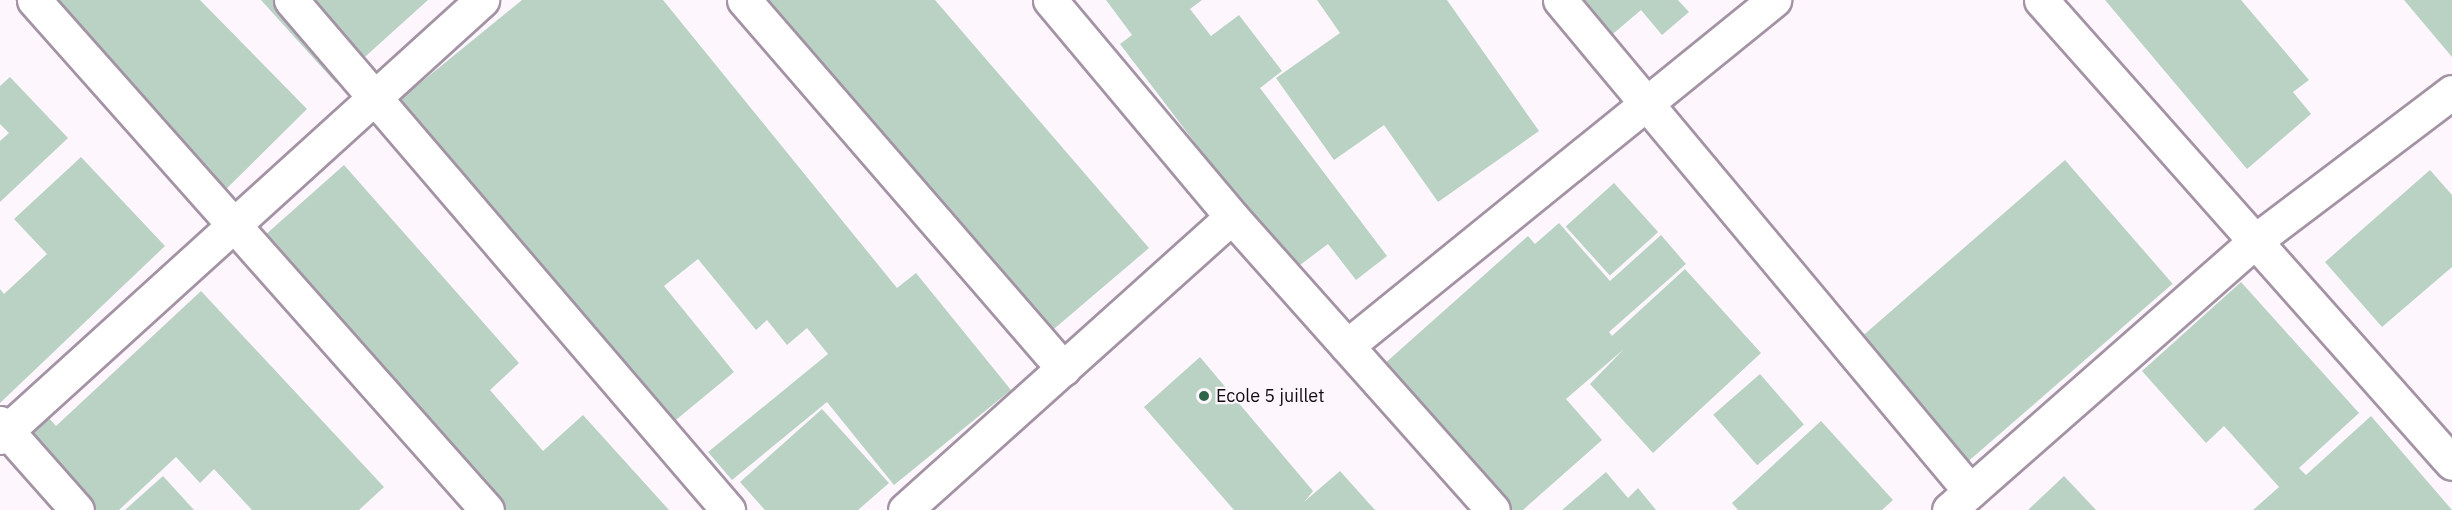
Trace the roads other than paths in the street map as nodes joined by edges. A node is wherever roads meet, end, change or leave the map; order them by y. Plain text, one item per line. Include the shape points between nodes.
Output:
1 (34, 0) edge
2 (291, 0) edge
3 (482, 0) edge
4 (744, 0) edge
5 (1050, 0) edge
6 (1560, 0) edge
7 (1774, 0) edge
8 (2041, 0) edge
9 (2452, 92) edge
10 (378, 95) junction
11 (1645, 101) junction
12 (1232, 217) junction
13 (234, 225) junction
14 (2255, 241) junction
15 (1347, 346) junction
16 (1064, 369) junction
17 (2, 430) edge
18 (2452, 463) edge
19 (1959, 500) edge
20 (77, 510) edge
21 (488, 510) edge
22 (728, 510) edge
23 (905, 510) edge
24 (1493, 510) edge

1 - 13 street
2 - 10 street
3 - 10 street
4 - 16 street
5 - 12 street
6 - 11 street
7 - 11 street
8 - 14 street
9 - 14 street
10 - 13 street
10 - 22 street
11 - 15 street
11 - 19 street
12 - 15 street
12 - 16 street
13 - 17 street
13 - 21 street
14 - 18 street
14 - 19 street
15 - 24 street
16 - 23 street
17 - 20 street

